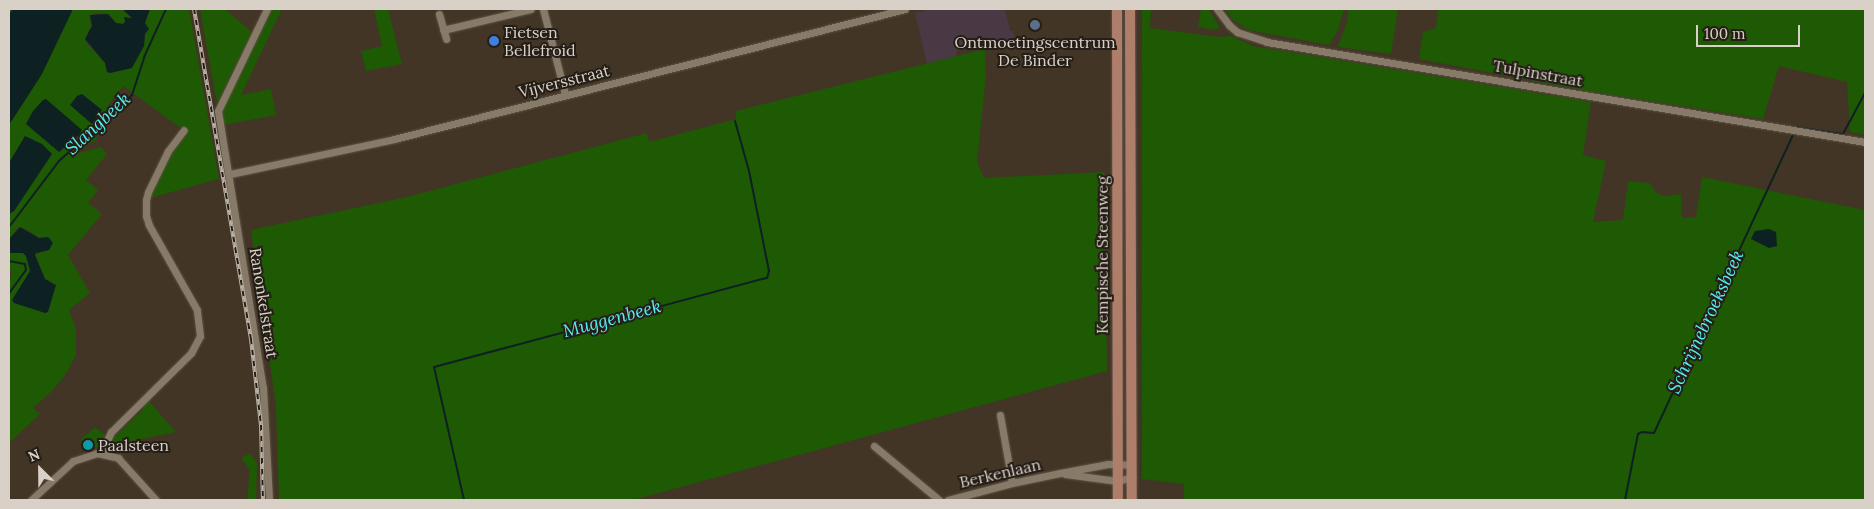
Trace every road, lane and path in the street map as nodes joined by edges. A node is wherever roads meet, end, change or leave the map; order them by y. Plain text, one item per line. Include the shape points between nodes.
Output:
1 (268, 9) edge
2 (531, 9) edge
3 (543, 9) edge
4 (904, 9) edge
5 (1117, 9) edge
6 (1130, 9) edge
7 (1217, 9) edge
8 (892, 10) edge
9 (439, 14) dead end
10 (443, 30) junction
11 (446, 39) dead end
12 (565, 94) junction
13 (184, 130) dead end
14 (1865, 142) edge
15 (230, 174) junction
16 (1000, 415) dead end
17 (874, 446) dead end
18 (106, 454) junction
19 (1118, 464) junction
20 (1132, 465) junction
21 (1060, 473) junction
22 (1132, 477) junction
23 (1118, 481) junction
24 (1012, 483) junction
25 (31, 500) edge
26 (156, 500) edge
27 (269, 500) edge
28 (939, 500) edge
29 (948, 500) edge
30 (1118, 500) edge
31 (1132, 500) edge

1 - 15 street, Ranonkelstraat via 218,111
2 - 10 street
3 - 12 street
4 - 8 street, Vijversstraat
5 - 19 main road, Kempische Steenweg
6 - 20 main road, Kempische Steenweg
7 - 14 street, Tulpinstraat via 1237,32 1267,42
8 - 12 street, Vijversstraat
9 - 10 street
10 - 11 street
12 - 15 street, Vijversstraat via 394,139
13 - 18 street via 168,150 148,192 146,216 197,310 200,336 191,353 111,432
15 - 27 street, Ranonkelstraat via 264,388
16 - 24 street
17 - 28 street
18 - 25 street via 87,455 74,461
18 - 26 street via 118,458
19 - 20 street, Berkenlaan
19 - 21 street, Berkenlaan
19 - 23 main road, Kempische Steenweg
20 - 22 main road, Kempische Steenweg
21 - 23 street, Berkenlaan
21 - 24 street, Berkenlaan
22 - 23 street, Berkenlaan
22 - 31 main road, Kempische Steenweg
23 - 30 main road, Kempische Steenweg
24 - 29 street, Berkenlaan

